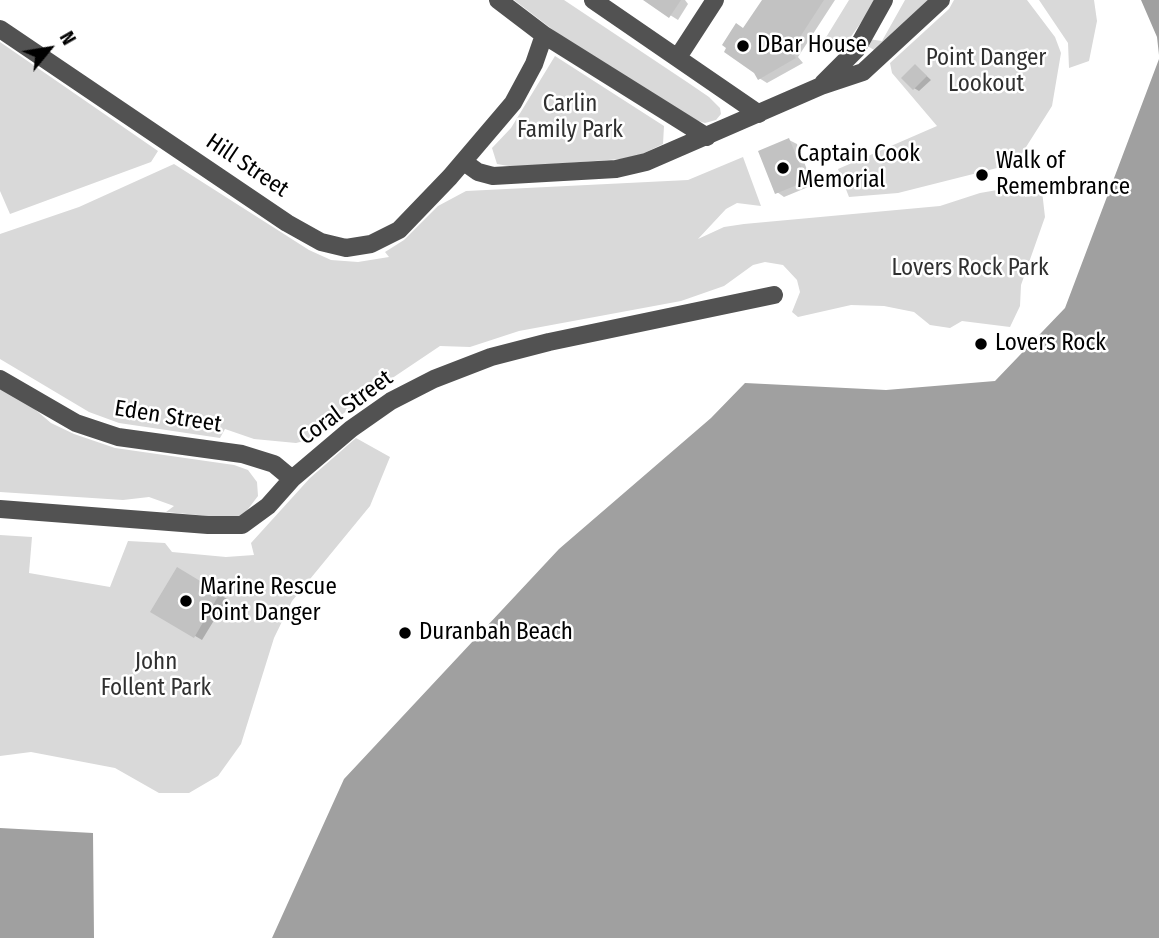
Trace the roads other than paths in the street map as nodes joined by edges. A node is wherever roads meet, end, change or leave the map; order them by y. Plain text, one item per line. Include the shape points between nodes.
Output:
1 (498, 0) edge
2 (593, 0) edge
3 (715, 0) edge
4 (884, 0) edge
5 (941, 0) edge
6 (0, 29) edge
7 (544, 35) junction
8 (854, 53) junction
9 (678, 57) junction
10 (869, 68) junction
11 (821, 86) junction
12 (759, 114) junction
13 (707, 137) junction
14 (464, 162) junction
15 (774, 295) dead end
16 (0, 379) edge
17 (292, 479) junction
18 (0, 509) edge

1 - 7 street
2 - 9 street
3 - 9 street
4 - 8 street
5 - 10 street
6 - 14 street, Hill Street via 321,242 346,248 371,244 400,230
7 - 13 street
7 - 14 street, Hill Street via 513,103
8 - 10 street
8 - 11 street
9 - 12 street
10 - 11 street
11 - 12 street
12 - 13 street
13 - 14 street via 616,169 493,176
15 - 17 street, Coral Street via 550,342 461,368 391,401
16 - 17 street, Eden Street via 76,423 117,437 242,454 274,464
17 - 18 street, Coral Street via 268,506 242,525

